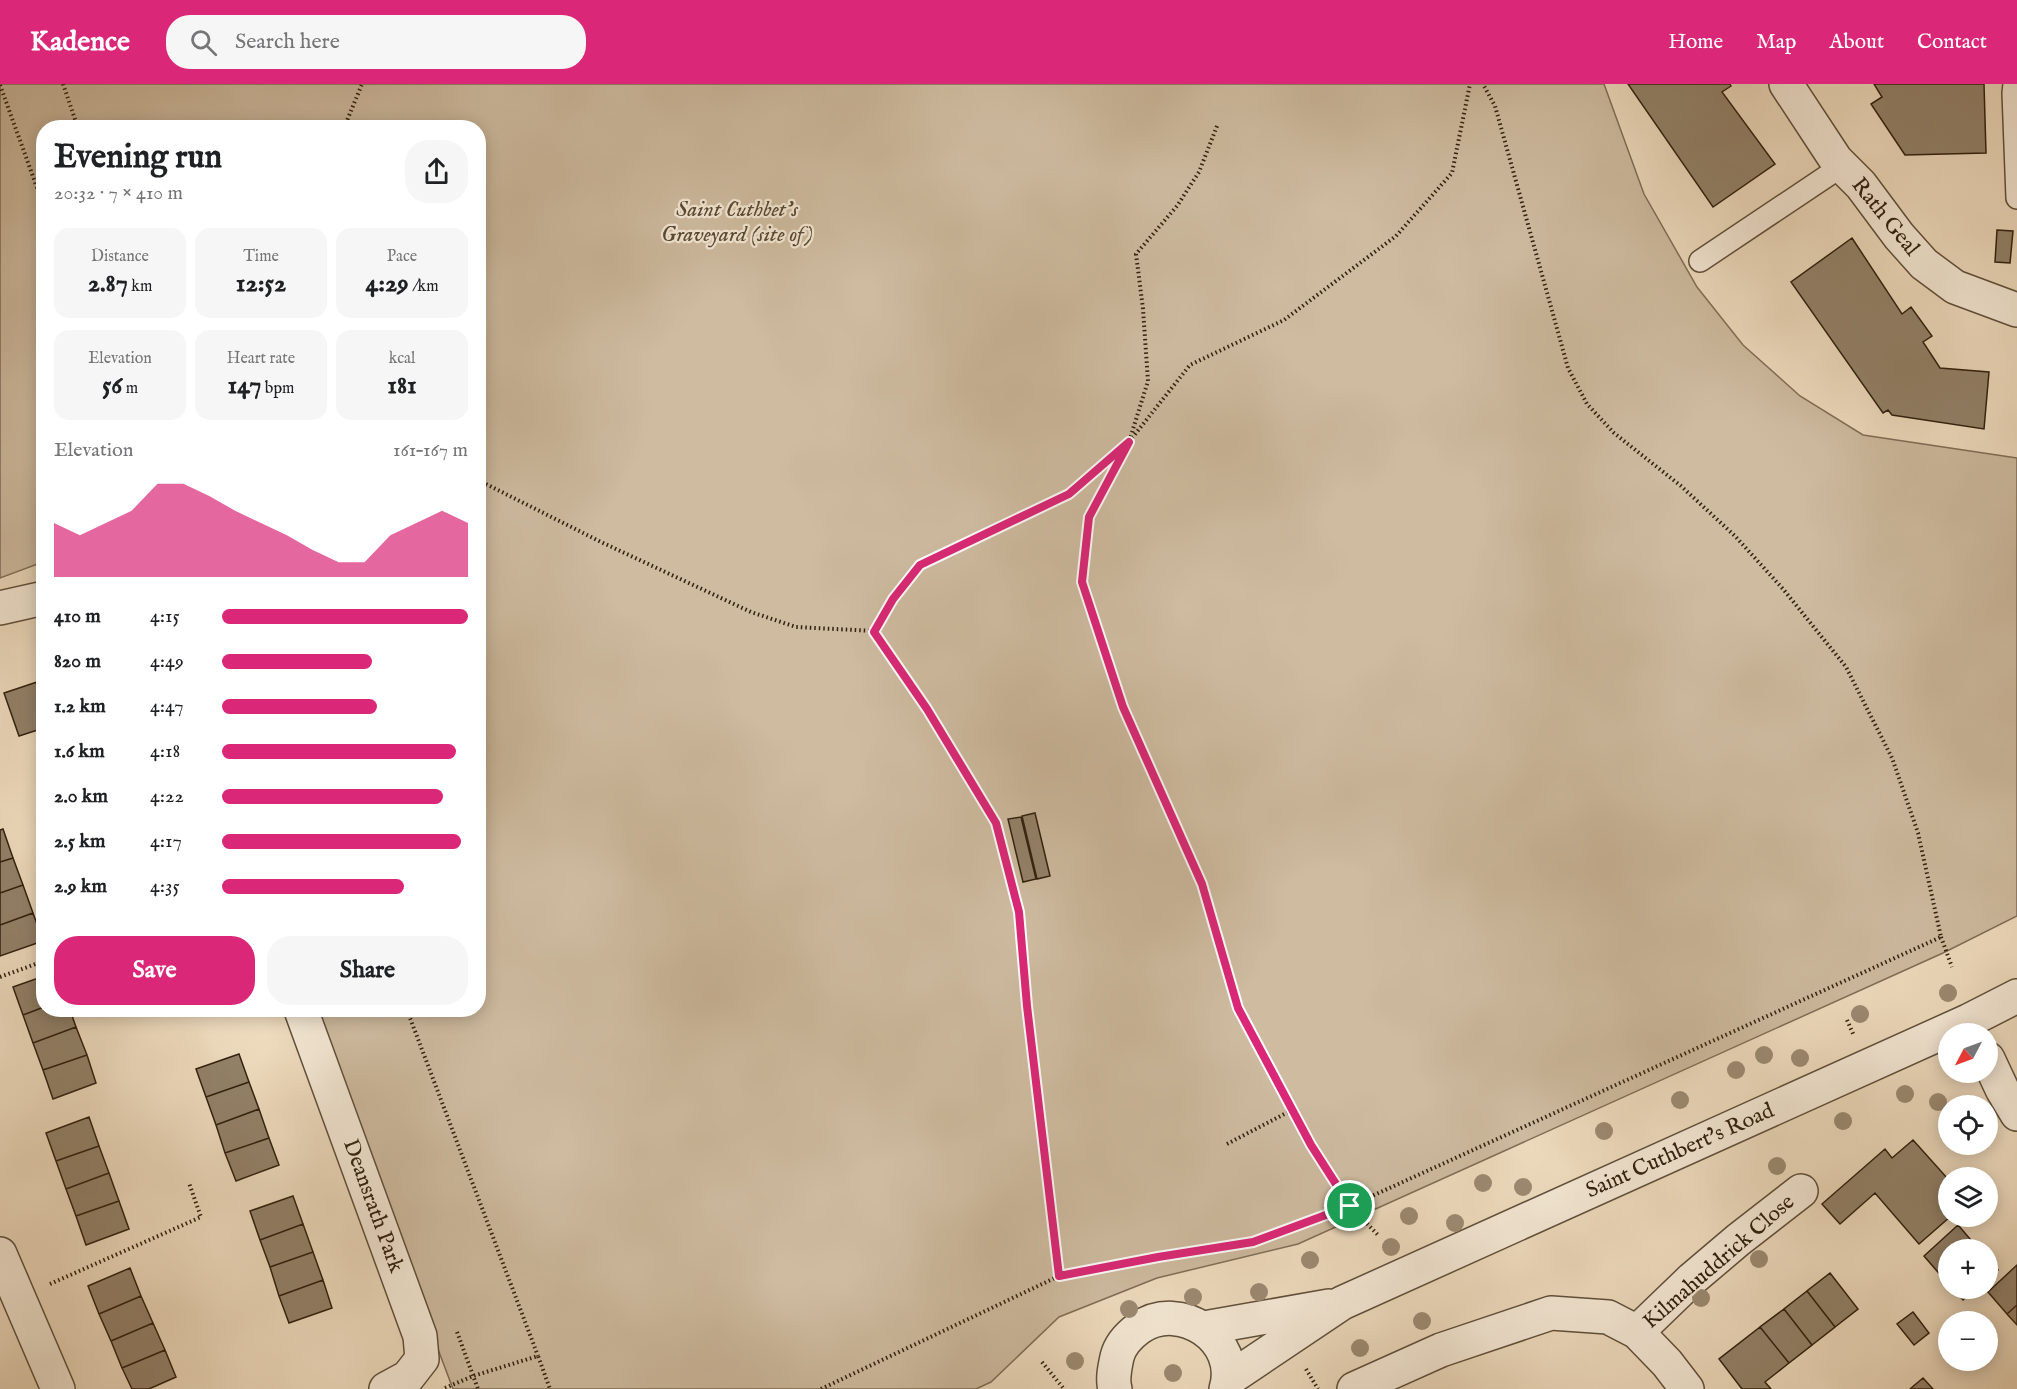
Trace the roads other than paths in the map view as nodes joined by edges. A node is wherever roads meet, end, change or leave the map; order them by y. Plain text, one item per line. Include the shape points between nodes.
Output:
1 (1786, 84) edge
2 (2014, 84) edge
3 (1842, 166) junction
4 (2017, 198) edge
5 (1700, 261) dead end
6 (2017, 310) edge
7 (36, 600) edge
8 (0, 608) edge
9 (2017, 996) edge
10 (304, 1017) edge
11 (1978, 1023) edge
12 (1938, 1042) edge
13 (1998, 1080) edge
14 (2017, 1114) edge
15 (1801, 1191) dead end
16 (0, 1254) edge
17 (1342, 1303) junction
18 (1204, 1328) junction
19 (1637, 1332) junction
20 (1115, 1378) edge
21 (1228, 1384) edge
22 (58, 1389) edge
23 (386, 1389) edge
24 (1087, 1389) edge
25 (1354, 1389) edge
26 (1687, 1389) edge

1 - 3 street, Rath Geal
2 - 4 lane
3 - 5 lane
3 - 6 street, Rath Geal via 1924,264 1955,287
7 - 8 street
9 - 11 street, Saint Cuthbert’s Road
10 - 23 street, Deansrath Park via 420,1335 422,1359 408,1377
12 - 17 street, Saint Cuthbert’s Road
13 - 14 street
15 - 19 street, Kilmahuddrick Close via 1701,1271
16 - 22 street
17 - 18 street, Saint Cuthbert’s Road
17 - 21 street, Saint Cuthbert’s Road
18 - 20 street, Saint Cuthbert’s Road via 1175,1318 1145,1324 1119,1349
18 - 21 street, Saint Cuthbert’s Road via 1226,1359
19 - 25 street, Kilmahuddrick Close via 1608,1317 1551,1313 1441,1350
19 - 26 street, Kilmahuddrick Close
20 - 24 street, Saint Cuthbert’s Road

